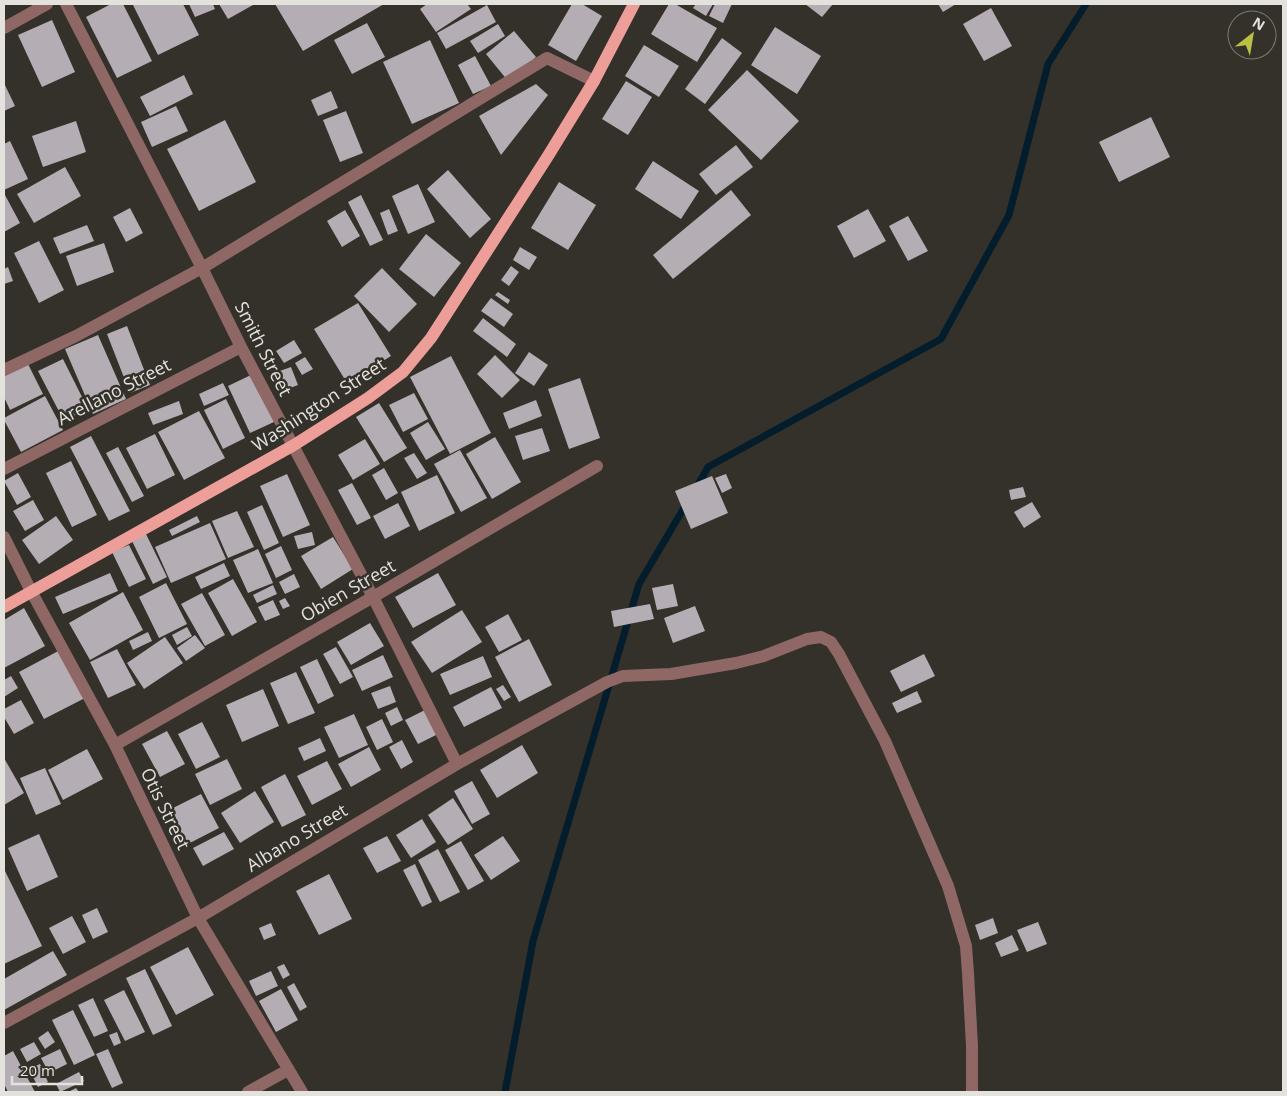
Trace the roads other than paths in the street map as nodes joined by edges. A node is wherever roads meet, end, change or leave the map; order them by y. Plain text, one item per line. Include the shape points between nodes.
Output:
1 (48, 4) edge
2 (66, 4) edge
3 (634, 4) edge
4 (4, 28) edge
5 (594, 81) junction
6 (202, 268) junction
7 (241, 347) junction
8 (4, 370) edge
9 (294, 445) junction
10 (597, 466) dead end
11 (4, 469) edge
12 (4, 537) edge
13 (31, 591) junction
14 (374, 597) junction
15 (4, 607) edge
16 (115, 745) junction
17 (457, 764) junction
18 (198, 918) junction
19 (4, 1023) edge
20 (288, 1070) junction
21 (248, 1092) edge
22 (302, 1092) edge
23 (972, 1092) edge

1 - 4 street
2 - 6 street, Smith Street
3 - 5 main road, Washington Street
5 - 6 street via 547,58
5 - 9 main road, Washington Street via 455,302 409,365 368,398
6 - 7 street, Smith Street
6 - 8 street via 76,336
7 - 9 street, Smith Street
7 - 11 street, Arellano Street
9 - 13 main road, Washington Street
9 - 14 street, Smith Street
10 - 14 street, Obien Street
12 - 13 street, Otis Street
13 - 15 main road, Washington Street
13 - 16 street, Otis Street
14 - 16 street, Obien Street
14 - 17 street, Smith Street
16 - 18 street, Otis Street
17 - 18 street, Albano Street
17 - 23 street, Albano Street via 623,676 671,674 736,663 808,639 821,637 831,642 885,741 948,886 966,946
18 - 19 street, Albano Street
18 - 20 street, Otis Street
20 - 21 street
20 - 22 street, Otis Street

